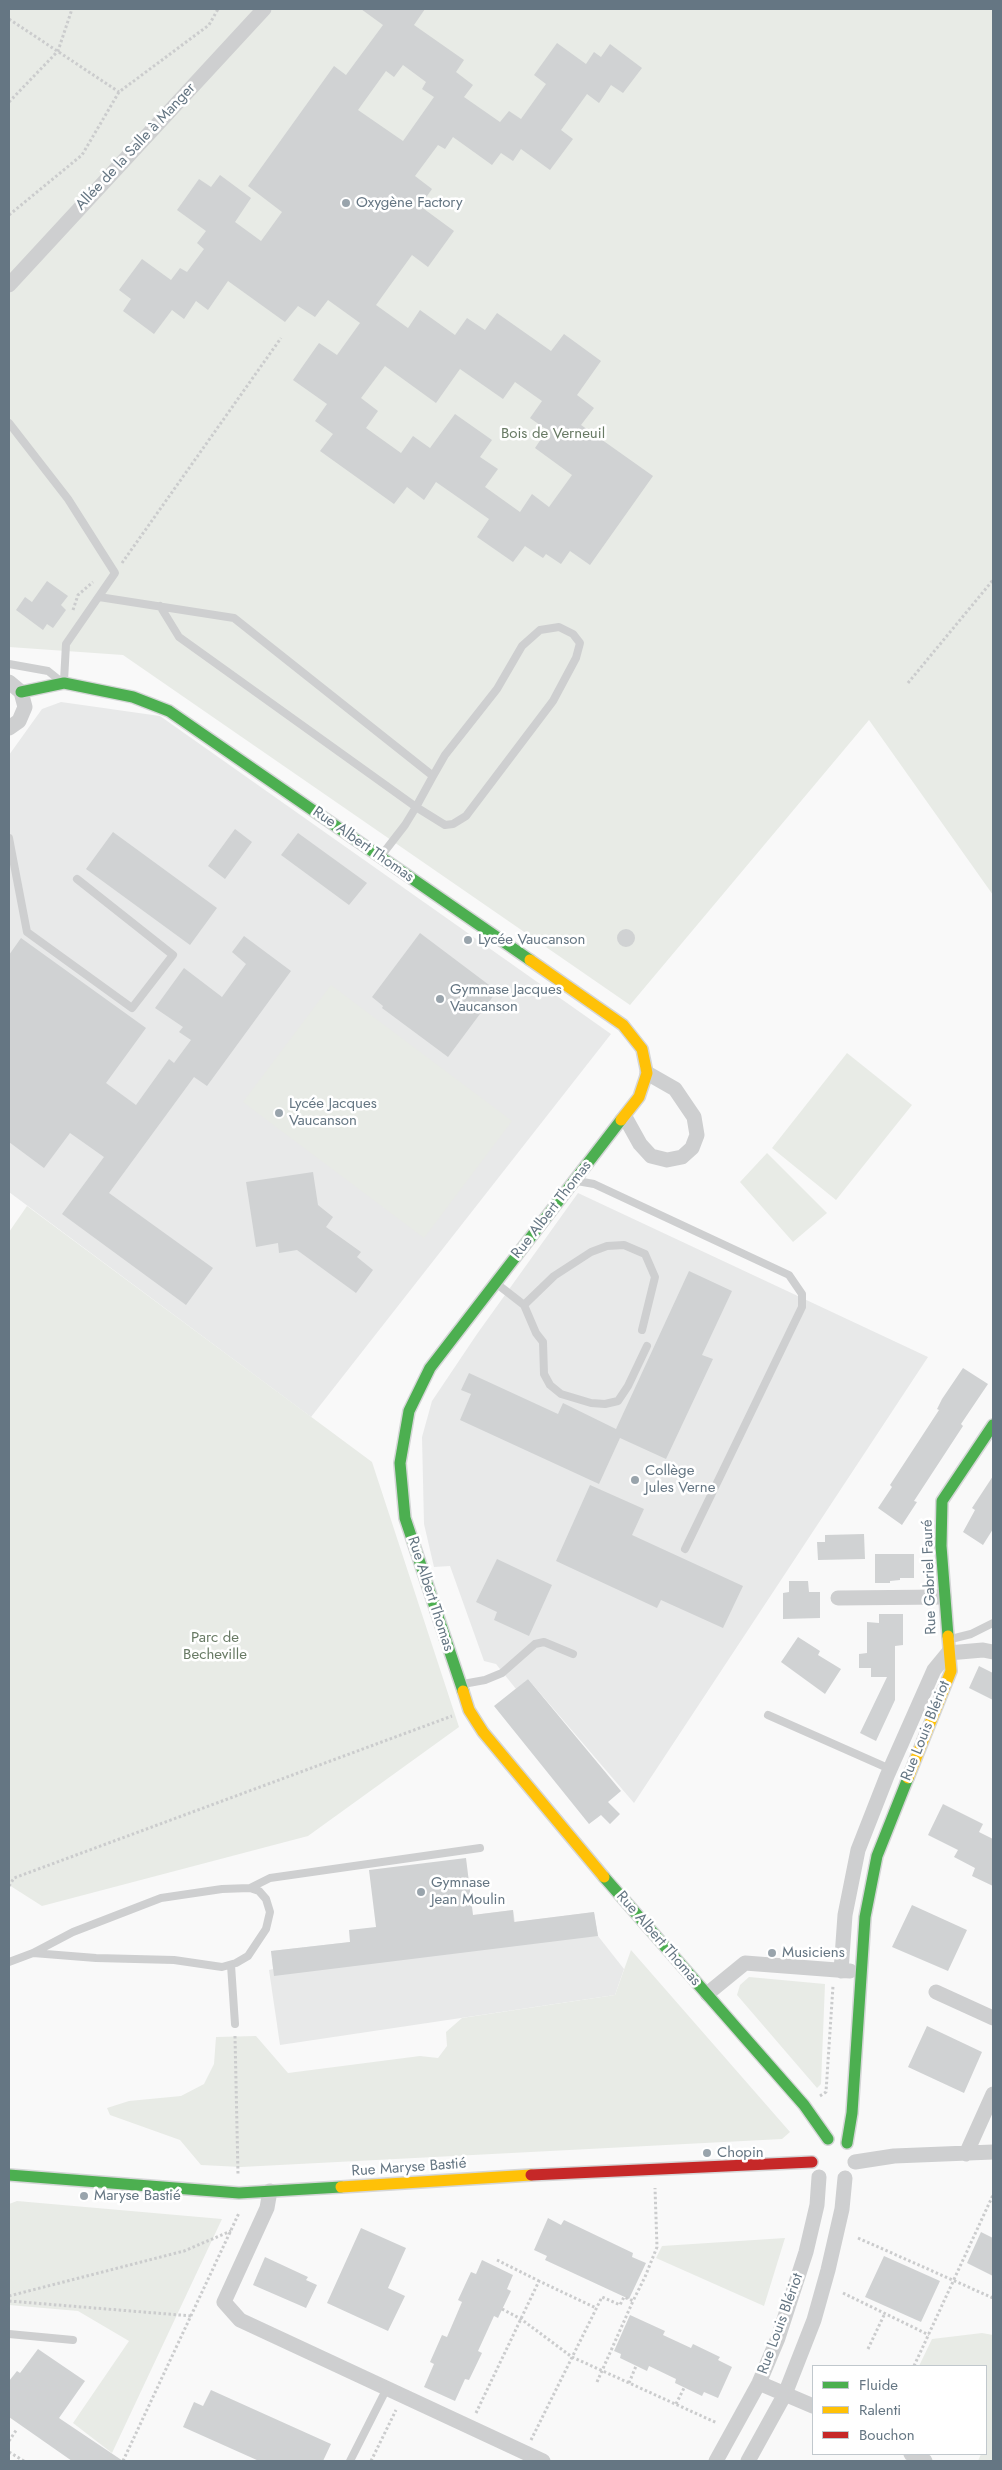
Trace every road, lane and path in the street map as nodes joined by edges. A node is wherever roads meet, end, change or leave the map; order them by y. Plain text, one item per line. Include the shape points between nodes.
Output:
1 (72, 9) edge
2 (218, 9) edge
3 (264, 9) edge
4 (9, 18) edge
5 (58, 51) junction
6 (119, 92) junction
7 (9, 102) edge
8 (9, 215) edge
9 (9, 285) edge
10 (281, 338) dead end
11 (9, 423) edge
12 (115, 573) junction
13 (993, 580) edge
14 (99, 597) junction
15 (160, 606) junction
16 (9, 664) edge
17 (9, 682) edge
18 (64, 683) junction
19 (908, 683) dead end
20 (21, 692) junction
21 (9, 728) edge
22 (433, 776) junction
23 (416, 807) junction
24 (9, 838) edge
25 (380, 857) junction
26 (76, 879) dead end
27 (647, 1073) junction
28 (625, 1117) junction
29 (575, 1180) junction
30 (495, 1282) junction
31 (524, 1305) junction
32 (642, 1330) dead end
33 (648, 1346) dead end
34 (993, 1425) edge
35 (686, 1549) dead end
36 (944, 1596) junction
37 (838, 1598) dead end
38 (993, 1623) edge
39 (948, 1646) junction
40 (993, 1652) edge
41 (573, 1654) dead end
42 (461, 1684) junction
43 (469, 1710) junction
44 (768, 1715) dead end
45 (890, 1770) junction
46 (480, 1848) dead end
47 (9, 1886) edge
48 (250, 1888) junction
49 (33, 1953) junction
50 (9, 1962) edge
51 (231, 1964) junction
52 (841, 1971) junction
53 (862, 1972) junction
54 (936, 1992) dead end
55 (707, 1994) junction
56 (993, 2018) edge
57 (235, 2024) joint
58 (993, 2094) edge
59 (804, 2105) junction
60 (828, 2139) junction
61 (847, 2143) junction
62 (993, 2152) edge
63 (966, 2154) junction
64 (812, 2162) junction
65 (855, 2162) junction
66 (9, 2175) edge
67 (819, 2176) junction
68 (845, 2178) junction
69 (655, 2187) dead end
70 (270, 2191) junction
71 (239, 2193) junction
72 (993, 2195) edge
73 (231, 2231) junction
74 (858, 2238) dead end
75 (497, 2260) dead end
76 (954, 2280) junction
77 (539, 2281) junction
78 (843, 2293) dead end
79 (9, 2296) edge
80 (993, 2298) edge
81 (633, 2301) junction
82 (9, 2302) edge
83 (596, 2308) junction
84 (502, 2310) dead end
85 (885, 2313) junction
86 (192, 2316) junction
87 (521, 2319) junction
88 (9, 2334) edge
89 (929, 2335) junction
90 (73, 2340) dead end
91 (868, 2349) dead end
92 (572, 2357) junction
93 (914, 2365) edge
94 (636, 2366) dead end
95 (602, 2370) junction
96 (596, 2382) dead end
97 (629, 2383) junction
98 (759, 2383) junction
99 (387, 2388) junction
100 (684, 2388) dead end
101 (785, 2394) junction
102 (402, 2396) junction
103 (676, 2404) junction
104 (812, 2406) edge
105 (717, 2423) dead end
106 (470, 2427) junction
107 (18, 2429) dead end
108 (9, 2441) edge
109 (9, 2452) edge
110 (524, 2454) junction
111 (913, 2455) edge
112 (24, 2461) edge
113 (123, 2461) edge
114 (350, 2461) edge
115 (371, 2461) edge
116 (543, 2461) edge
117 (716, 2461) edge
118 (748, 2461) edge
119 (925, 2461) edge

1 - 5 path
2 - 6 path via 209,25
3 - 9 street, Allée de la Salle à Manger
4 - 5 path
5 - 6 path
5 - 7 path
6 - 8 path via 82,155
10 - 12 path
11 - 12 lane via 68,499
12 - 14 lane
13 - 19 path
14 - 15 lane
14 - 18 lane via 66,644
15 - 22 lane via 234,618
15 - 23 lane via 179,637
16 - 18 lane via 48,671
17 - 20 street
18 - 20 street, Rue Albert Thomas
18 - 25 street, Rue Albert Thomas via 133,697 170,711
20 - 21 street via 25,707 23,715
22 - 23 lane
22 - 23 lane via 445,755 498,689 522,646 540,630 559,627 574,634 580,643 576,658 553,701 466,816 445,825
23 - 25 lane
24 - 26 lane via 27,932 132,1008 173,955
25 - 27 street, Rue Albert Thomas via 623,1026 642,1049
27 - 28 street, Rue Albert Thomas via 639,1097
27 - 28 street via 675,1089 694,1117 697,1135 692,1148 682,1157 668,1160 651,1156
28 - 29 street, Rue Albert Thomas
29 - 30 street, Rue Albert Thomas
29 - 35 lane via 594,1184 789,1275 802,1294 802,1307
30 - 31 lane
30 - 42 street, Rue Albert Thomas via 420,1386 409,1411 400,1462 406,1518
31 - 32 lane via 554,1276 591,1252 624,1244 644,1254 655,1277
31 - 33 lane via 543,1342 544,1374 550,1385 574,1400 605,1404 618,1401
34 - 36 street, Rue Gabriel Fauré via 942,1501 940,1546
36 - 37 street
36 - 39 street, Rue Gabriel Fauré
38 - 39 lane
39 - 40 street
39 - 45 street, Rue Louis Blériot via 934,1670
39 - 53 street, Rue Louis Blériot via 950,1671 877,1856 865,1917
41 - 42 lane via 544,1642 535,1644 502,1673
42 - 43 street, Rue Albert Thomas
43 - 47 path via 14,1878
43 - 55 street, Rue Albert Thomas via 492,1744 557,1822
44 - 45 lane
45 - 52 street, Rue Louis Blériot via 858,1850 845,1915
46 - 48 lane via 270,1878
48 - 49 lane via 161,1898 73,1932
48 - 51 lane via 259,1891 266,1899 270,1912 266,1929 248,1956
49 - 50 lane
49 - 51 lane via 174,1960 222,1967
51 - 57 lane
52 - 53 street, Rue Albert Thomas
52 - 55 street, Rue Albert Thomas via 745,1963
52 - 59 path via 833,1985 826,2092
53 - 61 street, Rue Louis Blériot
54 - 56 street
55 - 59 street, Rue Albert Thomas
57 - 71 path
58 - 63 street
59 - 60 street, Rue Albert Thomas
60 - 61 street
60 - 64 street via 817,2145
61 - 65 street via 852,2148
62 - 63 street
63 - 65 street via 894,2156
64 - 67 street
64 - 70 street, Rue Maryse Bastié via 638,2168
65 - 68 street
66 - 71 street, Rue Maryse Bastié
67 - 68 street via 836,2182
67 - 98 street, Rue Louis Blériot via 817,2204 806,2252 778,2338
68 - 101 street, Rue Louis Blériot via 842,2209 828,2270 814,2320
69 - 81 path via 658,2247
70 - 71 street, Rue Maryse Bastié
70 - 99 street via 267,2208 224,2302 240,2320
71 - 73 path via 241,2210
72 - 76 path
73 - 79 path via 184,2251
73 - 86 path
74 - 76 path
75 - 77 path
76 - 80 path
76 - 89 path
77 - 83 path
77 - 87 path
78 - 85 path
81 - 83 path via 624,2297 620,2305 602,2297
81 - 95 path
82 - 86 path
83 - 92 path
84 - 87 path
85 - 89 path
85 - 91 path
86 - 113 path
87 - 92 path
87 - 106 path
88 - 90 lane
89 - 93 path
92 - 95 path
92 - 110 path
94 - 97 path
95 - 96 path
95 - 97 path
97 - 103 path
98 - 101 street
98 - 117 street, Rue Louis Blériot
99 - 102 street
99 - 114 lane
100 - 103 path
101 - 104 street
101 - 118 street, Rue Louis Blériot
102 - 106 street
102 - 115 path
103 - 105 path
106 - 110 street
107 - 108 path
109 - 112 path
110 - 116 street
111 - 119 street

